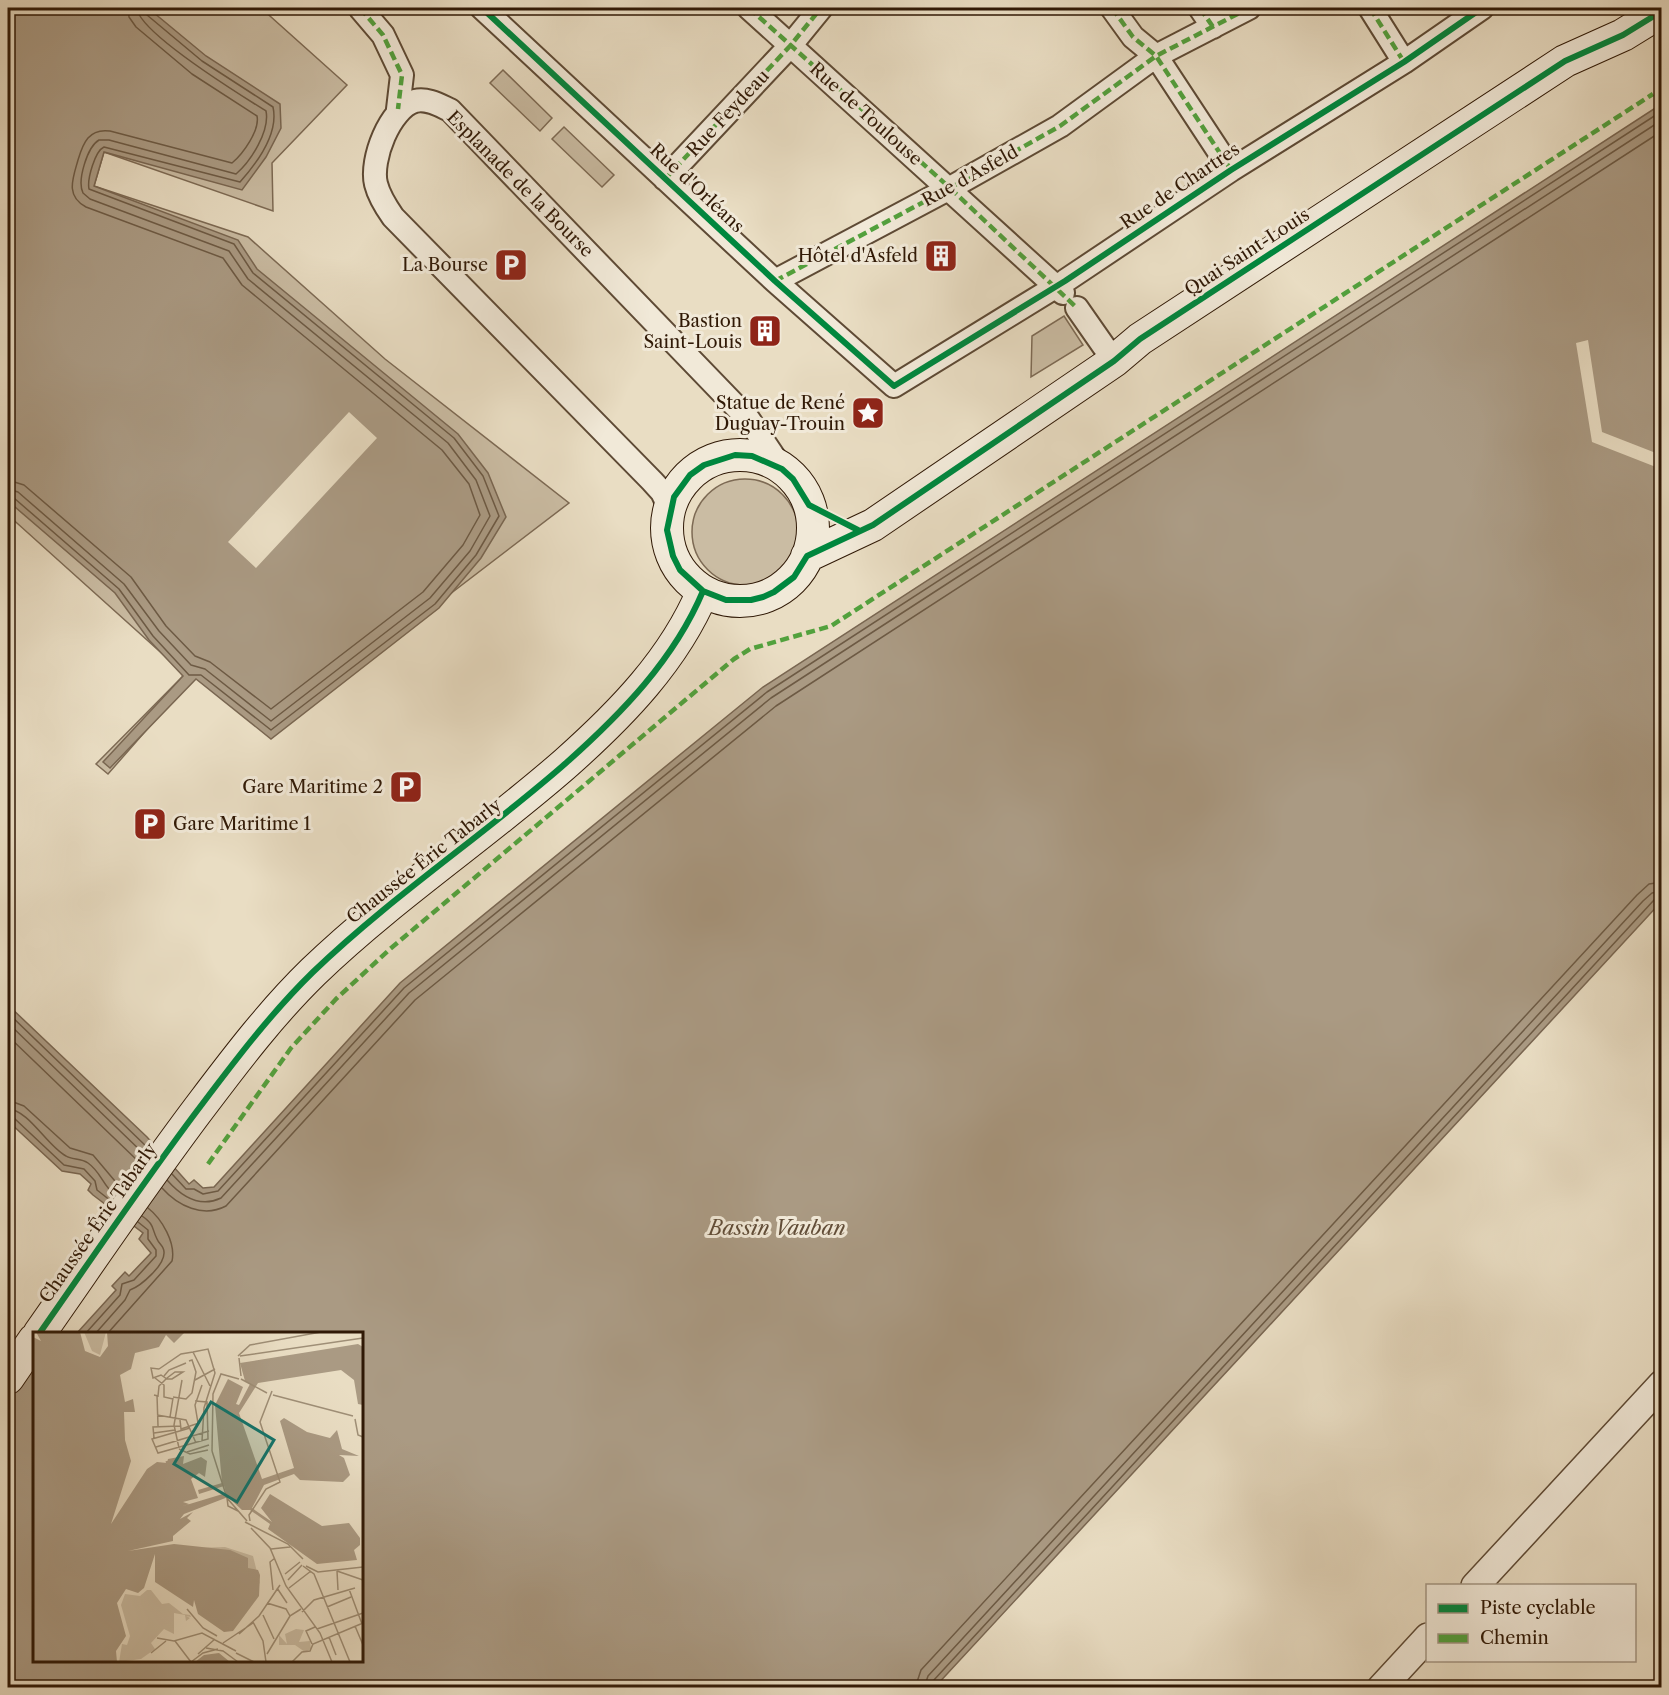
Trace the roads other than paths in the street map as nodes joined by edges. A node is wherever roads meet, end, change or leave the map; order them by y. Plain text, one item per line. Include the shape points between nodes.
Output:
1 (360, 8) edge
2 (482, 8) edge
3 (749, 8) edge
4 (821, 8) edge
5 (1112, 8) edge
6 (1200, 8) edge
7 (1249, 8) edge
8 (1370, 8) edge
9 (1482, 8) edge
10 (1662, 11) edge
11 (1214, 27) junction
12 (790, 46) junction
13 (1156, 56) junction
14 (1404, 62) junction
15 (399, 109) junction
16 (1231, 170) junction
17 (665, 179) junction
18 (950, 188) junction
19 (775, 280) junction
20 (1066, 296) junction
21 (1114, 361) junction
22 (894, 386) joint
23 (782, 469) junction
24 (809, 505) junction
25 (670, 509) junction
26 (858, 531) junction
27 (807, 556) junction
28 (703, 591) junction
29 (40, 1332) edge
30 (33, 1341) edge
31 (8, 1378) edge
32 (1662, 1384) edge
33 (1477, 1584) edge
34 (1426, 1639) edge
35 (1381, 1688) edge

1 - 15 street via 383,35 402,75
2 - 17 street, Rue d'Orléans
3 - 12 street, Rue de Toulouse
4 - 12 street, Rue Feydeau
5 - 13 street via 1133,37
6 - 11 street
7 - 11 street, Rue d'Asfeld
8 - 14 street
9 - 14 street, Rue de Chartres
10 - 21 main road, Quai Saint-Louis via 1623,35 1565,61 1140,339
11 - 13 street, Rue d'Asfeld
12 - 17 street, Rue Feydeau
12 - 18 street, Rue de Toulouse
13 - 16 street
13 - 18 street, Rue d'Asfeld via 1060,126
14 - 16 street, Rue de Chartres
15 - 23 street, Esplanade de la Bourse via 415,101 428,101 450,110 749,420
15 - 25 street via 387,130 376,168 376,183 393,217 652,481
16 - 20 street, Rue de Chartres
17 - 19 street, Rue d'Orléans
18 - 19 street, Rue d'Asfeld
18 - 20 street, Rue de Toulouse
19 - 22 street, Rue d'Orléans
20 - 21 street, Rue de Toulouse
20 - 22 street, Rue de Chartres
21 - 26 main road, Quai Saint-Louis via 873,525
23 - 24 main road
23 - 25 main road via 752,456 719,459 690,475 674,496
24 - 26 main road
24 - 27 main road via 813,531
25 - 28 main road via 667,530 673,556 690,582
26 - 27 main road, Quai Saint-Louis
27 - 28 main road via 789,581 763,597 732,601
28 - 29 main road, Chaussée Éric Tabarly via 690,621 656,671 604,729 515,807 357,932 276,1011 171,1147
30 - 31 main road
32 - 33 street
34 - 35 street

